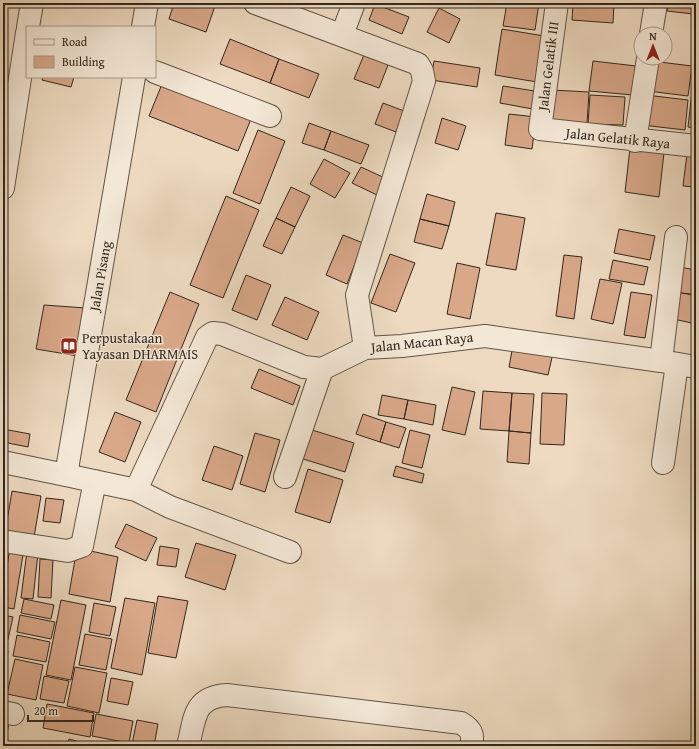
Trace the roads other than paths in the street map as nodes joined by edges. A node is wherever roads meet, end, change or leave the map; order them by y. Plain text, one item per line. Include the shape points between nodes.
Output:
1 (32, 3) edge
2 (147, 3) edge
3 (256, 3) edge
4 (354, 3) edge
5 (556, 3) edge
6 (656, 3) edge
7 (28, 26) edge
8 (143, 26) edge
9 (652, 26) edge
10 (342, 35) junction
11 (26, 40) edge
12 (647, 66) edge
13 (156, 72) edge
14 (134, 78) edge
15 (270, 116) dead end
16 (540, 129) joint
17 (635, 141) junction
18 (696, 146) edge
19 (3, 188) edge
20 (676, 238) dead end
21 (365, 348) junction
22 (678, 364) edge
23 (322, 369) junction
24 (3, 462) edge
25 (663, 463) dead end
26 (78, 477) junction
27 (285, 477) dead end
28 (136, 490) junction
29 (3, 541) edge
30 (290, 552) dead end
31 (188, 746) edge
32 (471, 746) edge

1 - 7 street
2 - 8 street
3 - 10 street
4 - 10 street
5 - 16 street, Jalan Gelatik III
6 - 9 street
10 - 21 street via 418,64 424,81 358,288 357,300
11 - 19 street
12 - 17 street
13 - 15 street
14 - 26 street, Jalan Pisang
16 - 17 street, Jalan Gelatik Raya
17 - 18 street, Jalan Gelatik Raya
20 - 22 street
21 - 22 street, Jalan Macan Raya via 485,336
21 - 23 street, Jalan Macan Raya
22 - 25 street
23 - 27 street
23 - 28 street via 304,367 222,334 213,333 207,337
24 - 26 street
26 - 28 street
26 - 29 street, Jalan Pisang via 82,546 68,551
28 - 30 street via 170,507
31 - 32 street via 197,710 206,700 227,695 461,723 472,732

